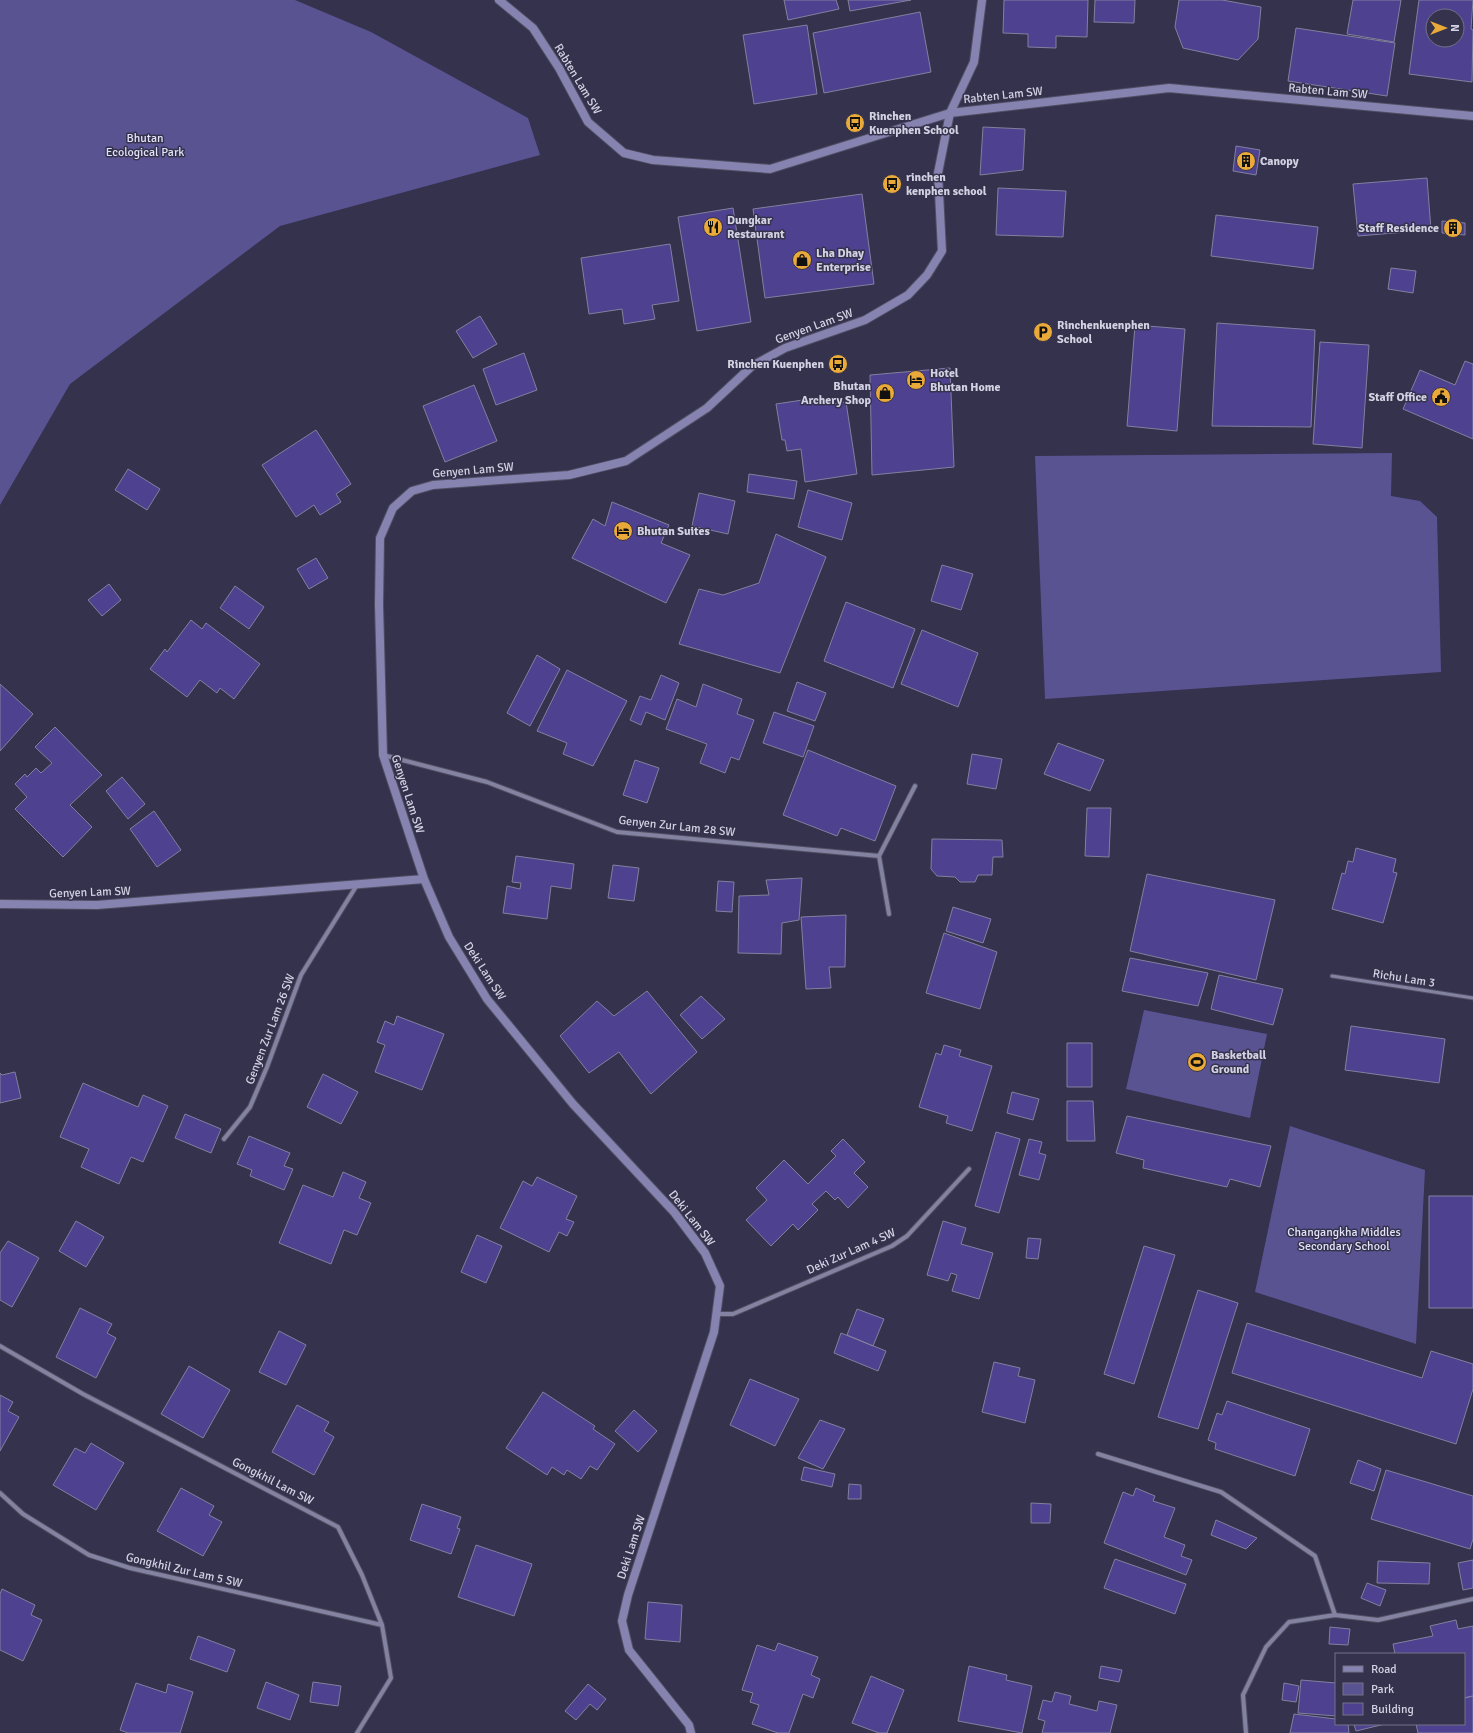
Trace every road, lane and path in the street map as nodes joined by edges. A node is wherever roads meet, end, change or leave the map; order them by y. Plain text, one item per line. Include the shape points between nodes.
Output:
1 (499, 0) edge
2 (982, 0) edge
3 (950, 113) junction
4 (1473, 116) edge
5 (382, 755) junction
6 (915, 786) dead end
7 (880, 856) junction
8 (424, 879) junction
9 (359, 883) junction
10 (0, 904) edge
11 (889, 914) dead end
12 (1332, 976) dead end
13 (1473, 998) edge
14 (224, 1139) dead end
15 (969, 1169) dead end
16 (718, 1314) junction
17 (0, 1346) edge
18 (1098, 1454) dead end
19 (0, 1492) edge
20 (1473, 1599) edge
21 (1335, 1615) junction
22 (382, 1625) junction
23 (357, 1733) edge
24 (691, 1733) edge
25 (1246, 1733) edge

1 - 3 main road, Rabten Lam SW via 533,28 559,68 588,122 624,152 653,160 770,169
2 - 3 main road, Genyen Lam SW via 974,62
3 - 4 main road, Rabten Lam SW via 1169,88
3 - 5 main road, Genyen Lam SW via 938,173 942,251 927,275 908,295 865,320 785,348 752,366 707,408 626,461 569,475 433,485 412,491 393,508 380,538
5 - 7 street, Genyen Zur Lam 28 SW via 487,782 617,832
5 - 8 main road, Genyen Lam SW
6 - 7 street
7 - 11 street
8 - 9 main road, Genyen Lam SW
8 - 16 main road, Deki Lam SW via 449,937 487,999 573,1104 674,1212 705,1253 720,1286
9 - 10 main road, Genyen Lam SW via 98,905
9 - 14 street, Genyen Zur Lam 26 SW via 301,975 250,1108
12 - 13 lane, Richu Lam 3
15 - 16 street, Deki Zur Lam 4 SW via 907,1236 892,1246 733,1314
16 - 24 main road, Deki Lam SW via 628,1595 622,1621 629,1650 689,1725
17 - 22 street, Gongkhil Lam SW via 83,1394 338,1526 362,1575
18 - 21 street via 1221,1492 1315,1556
19 - 22 street, Gongkhil Zur Lam 5 SW via 23,1514 89,1555 130,1568
20 - 21 street via 1378,1620
21 - 25 street via 1289,1622 1266,1648 1243,1696
22 - 23 street, Gongkhil Lam SW via 391,1678

